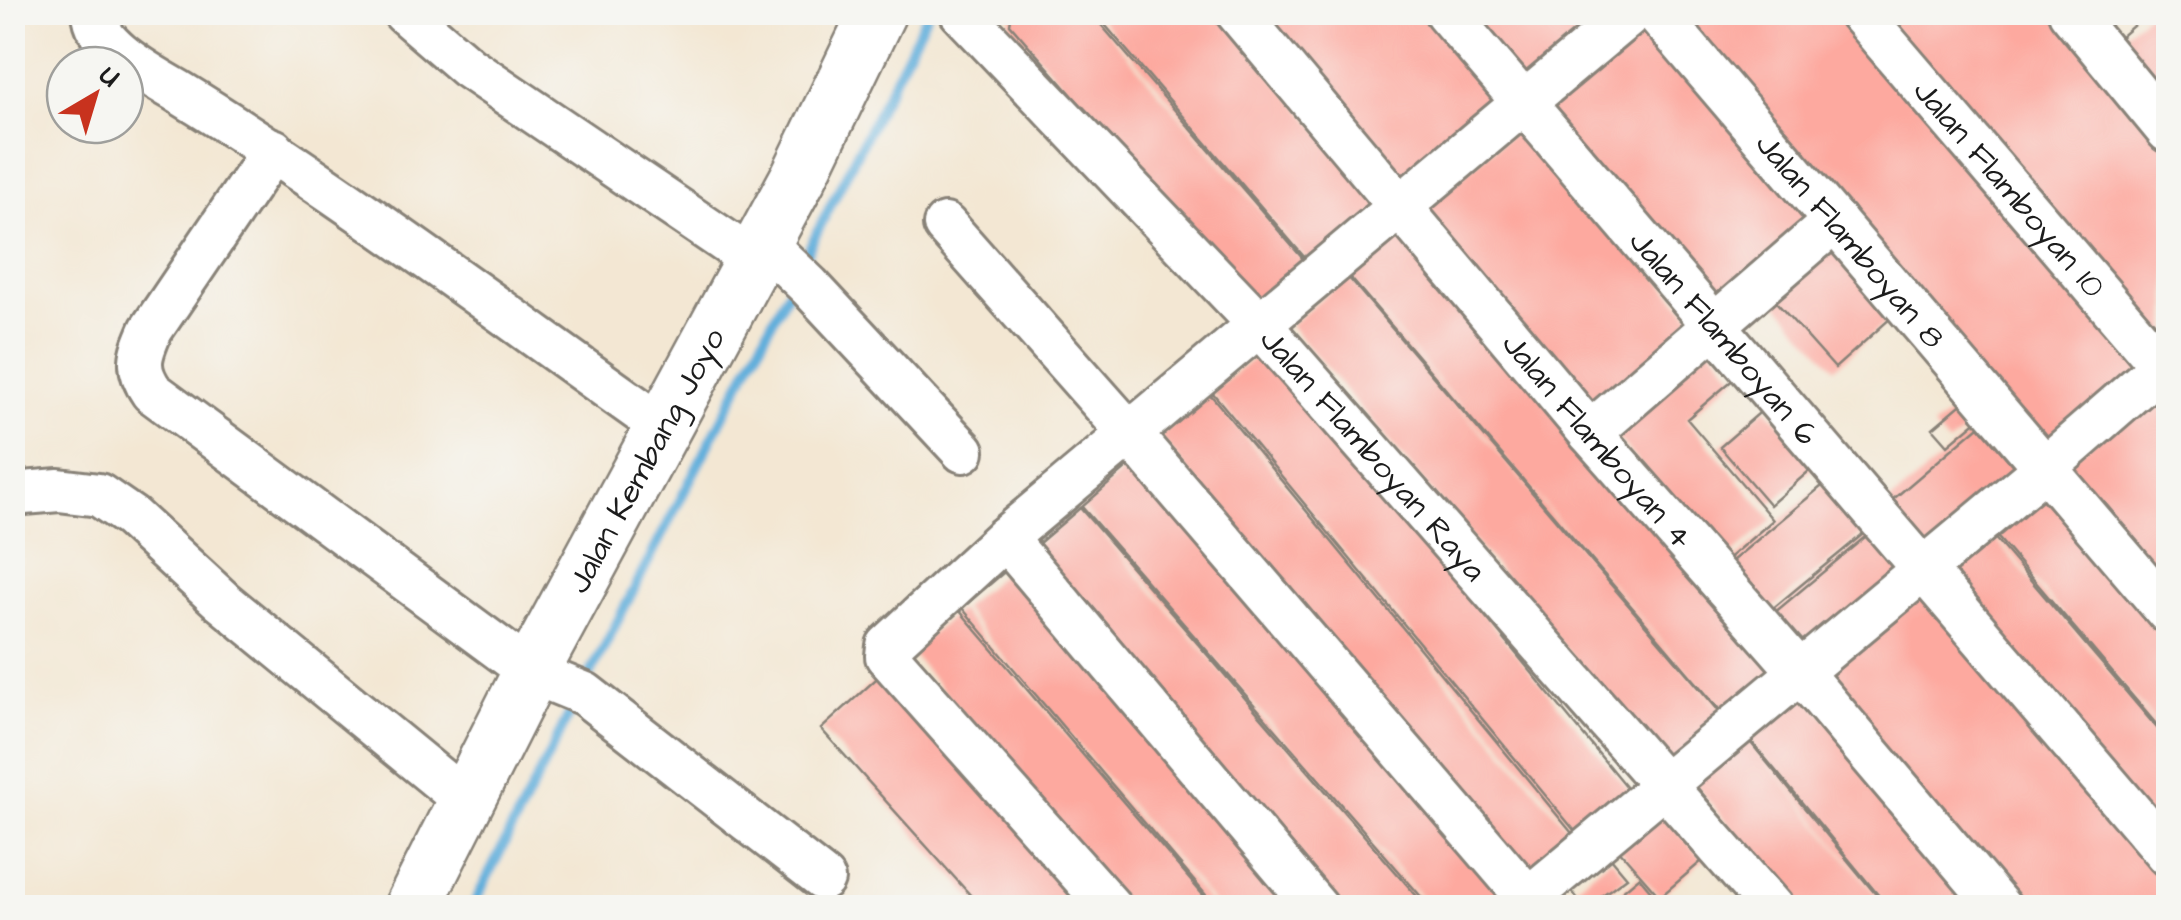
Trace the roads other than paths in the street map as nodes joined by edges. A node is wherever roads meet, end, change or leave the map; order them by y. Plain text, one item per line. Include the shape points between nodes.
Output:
1 (94, 12) edge
2 (404, 12) edge
3 (878, 12) edge
4 (1236, 12) edge
5 (1446, 12) edge
6 (1632, 12) edge
7 (1656, 12) edge
8 (1859, 12) edge
9 (2070, 12) edge
10 (979, 21) edge
11 (1525, 103) junction
12 (2168, 130) edge
13 (274, 150) junction
14 (1401, 207) junction
15 (1834, 221) junction
16 (945, 224) dead end
17 (758, 251) junction
18 (1261, 326) junction
19 (1713, 327) junction
20 (2166, 367) edge
21 (664, 428) junction
22 (1590, 433) junction
23 (1130, 434) junction
24 (963, 450) dead end
25 (2045, 468) junction
26 (12, 494) edge
27 (1004, 538) junction
28 (1924, 569) junction
29 (2168, 612) edge
30 (531, 672) junction
31 (1800, 672) junction
32 (1664, 785) junction
33 (466, 802) junction
34 (2168, 855) edge
35 (823, 878) dead end
36 (1522, 903) edge
37 (412, 908) edge
38 (1112, 908) edge
39 (1317, 908) edge
40 (1772, 908) edge
41 (2000, 908) edge

1 - 13 street via 102,39
2 - 17 street via 468,67
3 - 17 main road, Jalan Kembang Joyo
4 - 14 street, Jalan Flamboyan 4
5 - 11 street, Jalan Flamboyan 6
6 - 11 street
7 - 15 street, Jalan Flamboyan 8
8 - 20 street, Jalan Flamboyan 10
9 - 12 street
10 - 18 street, Jalan Flamboyan Raya
11 - 14 street
11 - 19 street, Jalan Flamboyan 6
13 - 21 street
13 - 30 street via 151,330 139,356 140,375 168,407
14 - 18 street
14 - 22 street, Jalan Flamboyan 4
15 - 19 street
15 - 25 street, Jalan Flamboyan 8
16 - 23 street
17 - 21 main road, Jalan Kembang Joyo
17 - 24 street via 809,286
18 - 23 street
18 - 32 street, Jalan Flamboyan Raya
19 - 22 street
19 - 28 street, Jalan Flamboyan 6
20 - 25 street
21 - 30 main road, Jalan Kembang Joyo
22 - 31 street, Jalan Flamboyan 4
23 - 27 street
23 - 36 street
25 - 28 street
25 - 29 street, Jalan Flamboyan 8
26 - 33 street via 59,490 99,496
27 - 38 street via 893,640 887,656
27 - 39 street
28 - 31 street
28 - 34 street, Jalan Flamboyan 6
30 - 33 main road, Jalan Kembang Joyo
30 - 35 street via 585,694
31 - 32 street
31 - 41 street, Jalan Flamboyan 4
32 - 36 street
32 - 40 street, Jalan Flamboyan Raya
33 - 37 main road, Jalan Kembang Joyo

